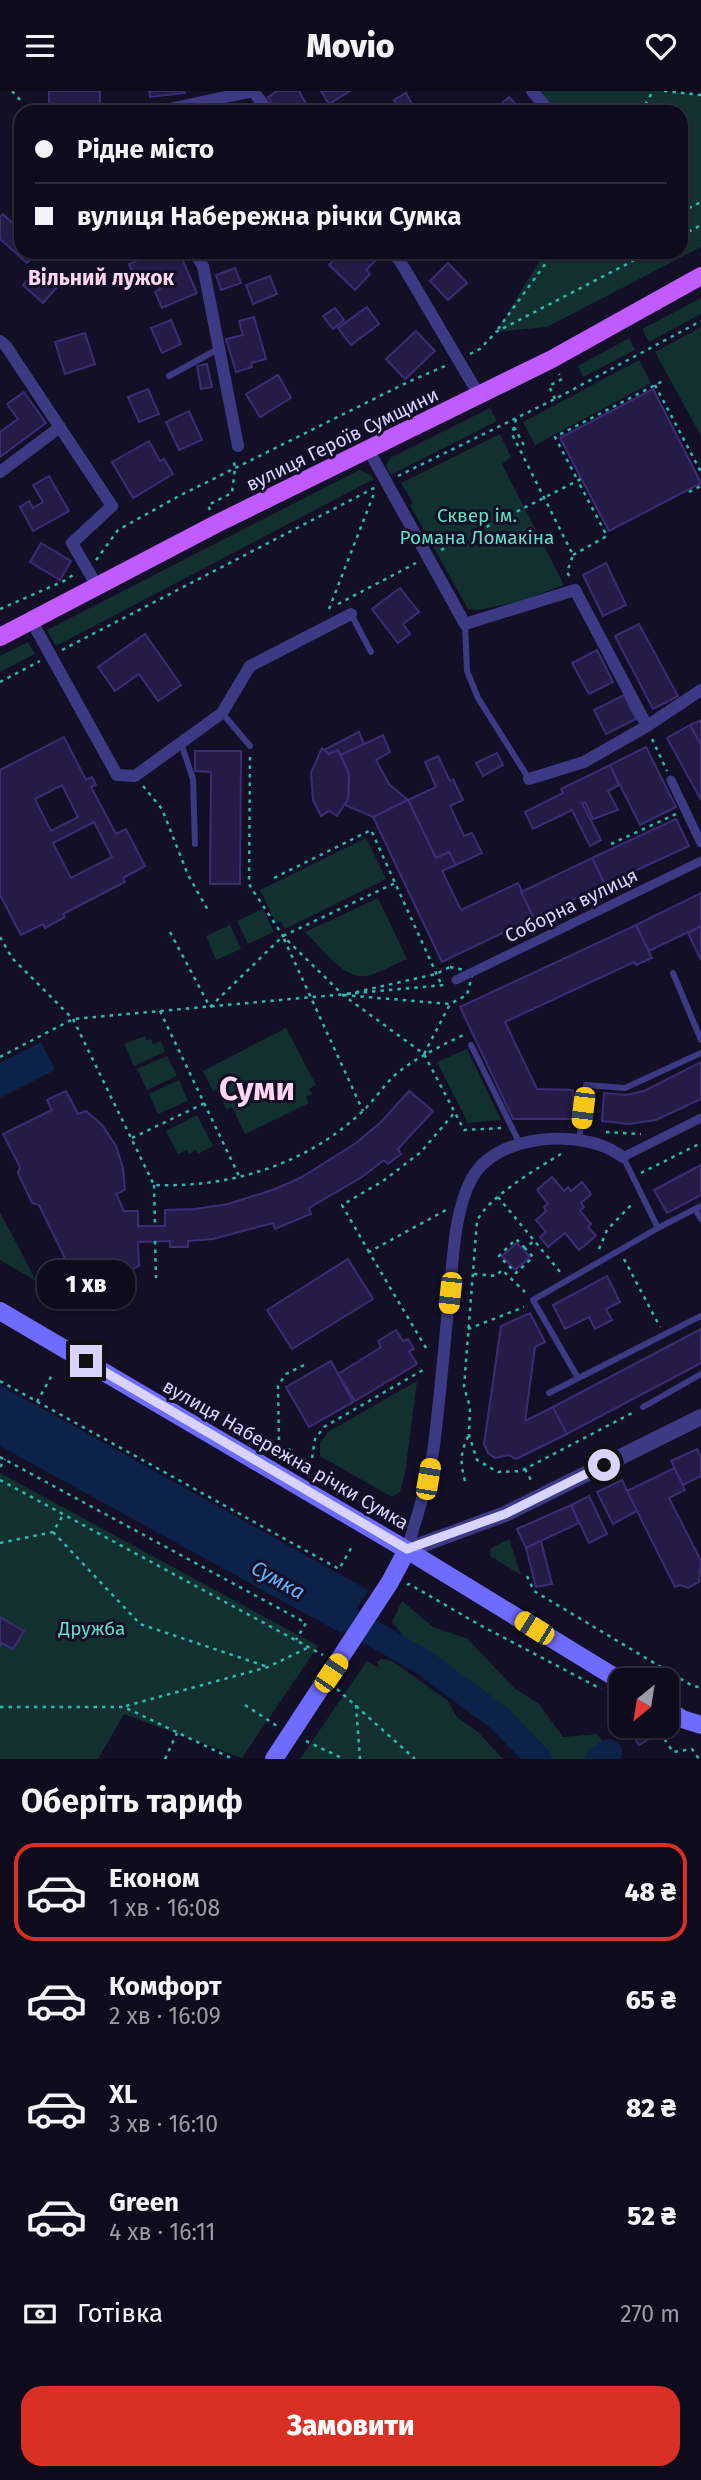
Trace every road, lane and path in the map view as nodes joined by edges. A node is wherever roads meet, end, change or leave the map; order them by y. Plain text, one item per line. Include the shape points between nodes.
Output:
1 (254, 91) edge
2 (532, 91) edge
3 (664, 91) edge
4 (701, 95) edge
5 (188, 105) edge
6 (544, 105) edge
7 (198, 259) edge
8 (398, 259) edge
9 (549, 259) edge
10 (637, 259) edge
11 (701, 276) edge
12 (701, 321) edge
13 (496, 332) junction
14 (0, 341) edge
15 (218, 349) junction
16 (552, 359) junction
17 (458, 360) junction
18 (169, 376) dead end
19 (663, 381) dead end
20 (655, 385) junction
21 (478, 395) junction
22 (555, 398) junction
23 (516, 418) junction
24 (514, 426) junction
25 (60, 427) junction
26 (368, 449) junction
27 (526, 449) dead end
28 (235, 450) joint
29 (235, 468) junction
30 (0, 472) edge
31 (701, 472) edge
32 (576, 477) dead end
33 (581, 479) dead end
34 (385, 482) junction
35 (579, 483) dead end
36 (701, 486) edge
37 (690, 492) dead end
38 (544, 498) junction
39 (216, 524) junction
40 (445, 548) dead end
41 (573, 555) junction
42 (85, 567) junction
43 (567, 572) dead end
44 (97, 586) junction
45 (0, 609) edge
46 (329, 609) dead end
47 (351, 614) joint
48 (31, 620) junction
49 (465, 624) junction
50 (0, 637) edge
51 (371, 652) dead end
52 (51, 655) junction
53 (0, 682) edge
54 (701, 690) edge
55 (222, 713) junction
56 (649, 731) junction
57 (181, 743) junction
58 (250, 746) joint
59 (135, 776) junction
60 (530, 779) joint
61 (671, 780) joint
62 (685, 810) junction
63 (701, 843) edge
64 (195, 844) dead end
65 (611, 844) dead end
66 (701, 861) edge
67 (274, 878) dead end
68 (395, 883) junction
69 (209, 912) dead end
70 (170, 932) dead end
71 (283, 936) junction
72 (0, 937) edge
73 (450, 967) dead end
74 (473, 972) junction
75 (673, 973) dead end
76 (436, 974) junction
77 (456, 979) dead end
78 (343, 995) junction
79 (311, 997) junction
80 (450, 1004) junction
81 (210, 1007) junction
82 (160, 1011) junction
83 (73, 1019) junction
84 (465, 1034) dead end
85 (701, 1040) edge
86 (471, 1045) dead end
87 (701, 1053) edge
88 (424, 1054) junction
89 (0, 1057) edge
90 (205, 1103) junction
91 (363, 1111) junction
92 (455, 1112) junction
93 (701, 1118) edge
94 (464, 1130) dead end
95 (131, 1138) junction
96 (579, 1140) junction
97 (701, 1143) edge
98 (520, 1144) junction
99 (564, 1152) dead end
100 (623, 1157) junction
101 (633, 1177) junction
102 (240, 1178) junction
103 (154, 1185) junction
104 (642, 1195) junction
105 (498, 1197) junction
106 (698, 1207) edge
107 (449, 1208) dead end
108 (701, 1219) edge
109 (155, 1226) dead end
110 (659, 1228) junction
111 (155, 1241) dead end
112 (534, 1241) junction
113 (525, 1248) junction
114 (619, 1250) junction
115 (369, 1252) junction
116 (508, 1265) junction
117 (592, 1265) junction
118 (502, 1270) junction
119 (474, 1274) junction
120 (156, 1278) dead end
121 (566, 1279) junction
122 (533, 1300) junction
123 (0, 1311) edge
124 (701, 1316) edge
125 (468, 1329) junction
126 (665, 1336) junction
127 (426, 1348) dead end
128 (308, 1363) dead end
129 (424, 1370) dead end
130 (701, 1374) edge
131 (52, 1375) dead end
132 (578, 1378) junction
133 (0, 1381) edge
134 (549, 1393) dead end
135 (37, 1402) junction
136 (643, 1407) joint
137 (701, 1417) edge
138 (469, 1436) junction
139 (279, 1440) dead end
140 (0, 1457) edge
141 (312, 1458) dead end
142 (5, 1459) junction
143 (0, 1467) edge
144 (525, 1469) junction
145 (0, 1480) edge
146 (531, 1480) dead end
147 (465, 1481) dead end
148 (63, 1515) junction
149 (53, 1532) junction
150 (0, 1543) edge
151 (353, 1545) dead end
152 (407, 1549) junction
153 (527, 1576) dead end
154 (396, 1585) junction
155 (296, 1640) junction
156 (309, 1647) junction
157 (326, 1657) dead end
158 (268, 1667) junction
159 (609, 1683) edge
160 (609, 1684) edge
161 (701, 1688) edge
162 (337, 1689) dead end
163 (245, 1705) dead end
164 (356, 1705) junction
165 (0, 1707) edge
166 (124, 1707) junction
167 (679, 1717) edge
168 (701, 1725) edge
169 (277, 1727) dead end
170 (177, 1733) junction
171 (664, 1738) edge
172 (304, 1740) dead end
173 (165, 1759) edge
174 (233, 1759) edge
175 (274, 1759) edge
176 (344, 1759) edge
177 (360, 1759) edge
178 (415, 1759) edge
179 (699, 1759) edge

1 - 5 street
2 - 6 street
3 - 4 path
7 - 15 street
8 - 17 street
9 - 13 path
10 - 13 path
11 - 16 main road, вулиця Героїв Сумщини
12 - 22 path
13 - 17 path via 480,349
14 - 25 street
15 - 18 lane
15 - 28 street
16 - 21 main road, вулиця Героїв Сумщини
16 - 22 path via 562,379 549,386
17 - 21 street
17 - 29 path
19 - 20 path
20 - 31 path
20 - 32 path via 555,437
21 - 26 main road, вулиця Героїв Сумщини
22 - 23 path
23 - 24 path
23 - 34 path
24 - 27 path
24 - 38 path via 512,434
25 - 30 street
25 - 42 street via 112,506 72,543
26 - 34 street
26 - 39 main road, вулиця Героїв Сумщини
28 - 29 path
29 - 39 path via 232,493 208,506
29 - 42 path via 118,530 98,559
33 - 38 path
34 - 49 street
35 - 41 path via 607,536
36 - 37 path
38 - 40 path
38 - 41 path
39 - 44 main road, вулиця Героїв Сумщини
41 - 43 path
42 - 44 street
42 - 45 path
44 - 48 main road, вулиця Героїв Сумщини
46 - 52 path via 377,487
47 - 51 lane
47 - 55 street via 250,666
48 - 50 main road, вулиця Героїв Сумщини
48 - 52 street
49 - 56 street via 575,590
49 - 60 lane via 467,671 478,698
52 - 53 path
52 - 59 street via 117,775
54 - 56 street
55 - 57 street
55 - 58 lane
56 - 60 street via 583,762
56 - 61 path
57 - 59 street
57 - 64 lane via 193,779
58 - 71 path via 249,884
59 - 69 path via 162,809 188,875
61 - 62 street
62 - 63 street
62 - 65 path
66 - 74 street, Соборна вулиця
67 - 68 path via 371,830
68 - 71 path
68 - 76 path
70 - 81 path
71 - 78 path
71 - 79 path
71 - 81 path
72 - 83 path via 12,958
73 - 76 path
74 - 77 street, Соборна вулиця
74 - 80 path via 467,995
75 - 85 lane
76 - 78 path
76 - 78 path via 442,986
78 - 79 path
78 - 80 path
78 - 88 path
79 - 81 path
79 - 91 path
80 - 88 path
81 - 82 path
82 - 83 path
82 - 90 path
83 - 89 path
83 - 95 path
84 - 88 path
86 - 98 lane
87 - 96 lane via 625,1088 586,1085
88 - 91 path via 395,1075
88 - 92 path
90 - 95 path
90 - 102 path
91 - 102 path via 314,1148
92 - 94 path
92 - 115 path via 422,1152 342,1205
93 - 100 street
95 - 103 path
96 - 98 street
96 - 100 street
97 - 101 path
98 - 152 street via 482,1165 463,1202 435,1439
99 - 105 path
100 - 101 lane
101 - 104 lane
102 - 103 path via 187,1187
103 - 109 path
104 - 110 lane
104 - 117 path via 607,1230
105 - 112 path
105 - 119 path via 477,1221
106 - 108 lane
106 - 110 lane
107 - 115 path
110 - 114 lane
111 - 120 path
112 - 113 path
112 - 121 path
113 - 116 path via 533,1257 516,1273
113 - 116 path via 516,1239 499,1256
114 - 117 lane
114 - 126 path
115 - 127 path
116 - 118 path
117 - 121 lane
118 - 119 path via 496,1276
118 - 122 path
119 - 125 path
121 - 122 lane
122 - 125 path
122 - 132 lane
123 - 152 main road, вулиця Набережна річки Сумка
124 - 126 lane
125 - 138 path via 464,1387 470,1407
126 - 132 lane
128 - 139 path via 286,1374 278,1386
129 - 141 path via 324,1427 315,1439
130 - 136 lane
131 - 135 path
132 - 134 lane
133 - 135 path
135 - 151 path via 339,1569
136 - 144 path
137 - 152 street via 505,1514
138 - 144 path via 477,1459 498,1472
138 - 147 path via 460,1466
140 - 142 path
142 - 143 path
142 - 155 path via 306,1623
144 - 146 path
145 - 148 path
148 - 149 path
148 - 155 path
149 - 150 path
149 - 158 path via 140,1624
152 - 154 main road
152 - 159 main road, вулиця Набережна річки Сумка
153 - 161 path via 534,1591
154 - 160 path via 410,1584 478,1624
154 - 175 main road
155 - 156 path
156 - 157 path
156 - 158 path
158 - 166 path
162 - 164 path
163 - 169 path
164 - 177 path
164 - 178 path
165 - 166 path
166 - 170 path
167 - 168 main road
170 - 173 path
170 - 174 path
171 - 179 path via 673,1752 692,1749
172 - 176 path

